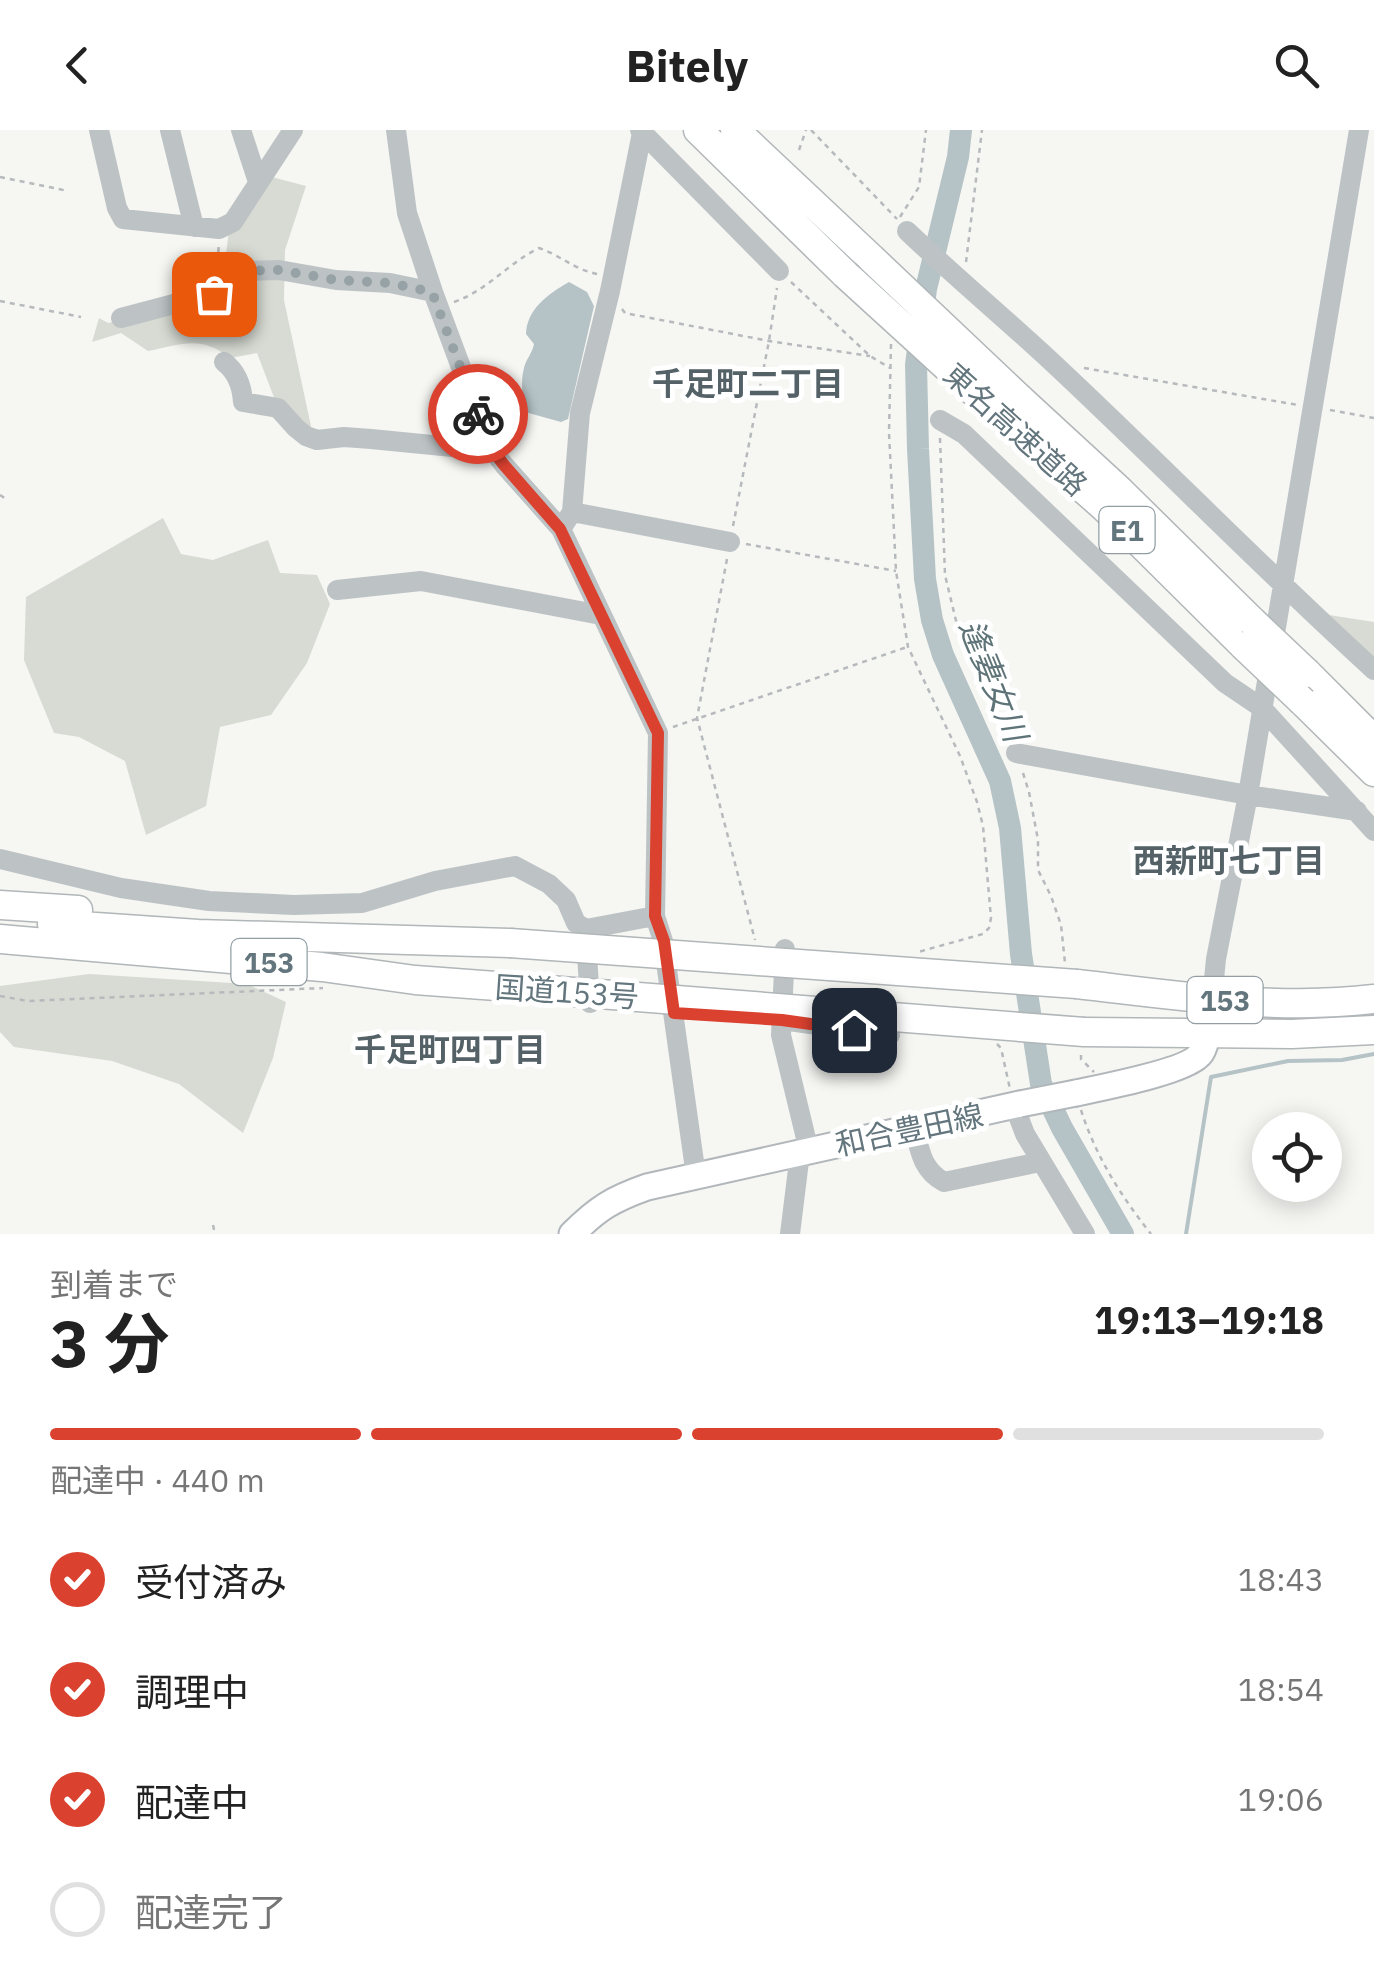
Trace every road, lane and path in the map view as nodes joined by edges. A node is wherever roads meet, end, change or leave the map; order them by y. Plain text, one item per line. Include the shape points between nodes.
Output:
1 (99, 130) edge
2 (170, 130) edge
3 (242, 130) edge
4 (293, 130) edge
5 (396, 130) edge
6 (698, 130) edge
7 (735, 130) edge
8 (809, 130) edge
9 (926, 130) edge
10 (982, 130) edge
11 (1359, 130) edge
12 (641, 132) edge
13 (799, 150) dead end
14 (0, 177) edge
15 (258, 182) junction
16 (68, 191) dead end
17 (194, 227) junction
18 (221, 228) junction
19 (907, 231) dead end
20 (780, 271) junction
21 (612, 284) junction
22 (964, 285) junction
23 (214, 294) junction
24 (436, 300) junction
25 (0, 301) edge
26 (80, 317) dead end
27 (121, 318) dead end
28 (769, 341) junction
29 (870, 356) junction
30 (224, 362) dead end
31 (1053, 362) junction
32 (1312, 407) junction
33 (1012, 408) junction
34 (1374, 418) edge
35 (940, 420) joint
36 (491, 448) junction
37 (0, 495) edge
38 (6, 499) dead end
39 (566, 521) junction
40 (730, 542) junction
41 (896, 571) junction
42 (1282, 586) junction
43 (336, 590) dead end
44 (601, 616) junction
45 (1248, 634) junction
46 (908, 647) junction
47 (1374, 670) edge
48 (1262, 708) junction
49 (697, 718) junction
50 (658, 733) junction
51 (1374, 740) edge
52 (1016, 752) junction
53 (1374, 772) edge
54 (1248, 795) junction
55 (1364, 812) edge
56 (1374, 831) edge
57 (0, 859) edge
58 (0, 905) edge
59 (655, 916) junction
60 (0, 921) edge
61 (586, 929) junction
62 (272, 935) junction
63 (14, 940) edge
64 (757, 947) dead end
65 (784, 949) dead end
66 (913, 954) dead end
67 (0, 955) edge
68 (284, 964) junction
69 (1071, 975) junction
70 (389, 986) dead end
71 (332, 988) dead end
72 (0, 996) edge
73 (1374, 999) edge
74 (1212, 1000) junction
75 (590, 1005) junction
76 (674, 1013) junction
77 (782, 1020) junction
78 (1374, 1030) edge
79 (1206, 1034) junction
80 (890, 1035) dead end
81 (1081, 1036) junction
82 (997, 1044) dead end
83 (1095, 1074) dead end
84 (1076, 1093) junction
85 (1017, 1105) junction
86 (914, 1128) junction
87 (804, 1152) junction
88 (1040, 1162) junction
89 (696, 1176) junction
90 (214, 1225) dead end
91 (215, 1234) edge
92 (572, 1234) edge
93 (790, 1234) edge
94 (1085, 1234) edge
95 (1151, 1234) edge

1 - 17 street via 120,217
2 - 17 street
3 - 15 street
4 - 15 street
5 - 24 street via 408,213
6 - 33 highway, 東名高速道路 / E1, bridge via 846,274
7 - 33 highway, 東名高速道路 / E1, bridge via 870,258
8 - 9 path via 898,220 920,187
8 - 13 path
10 - 22 path
11 - 32 street
12 - 20 street
12 - 21 street
14 - 16 path
15 - 18 street via 233,222
17 - 18 street
18 - 23 path
19 - 22 street
20 - 28 path
20 - 29 path
21 - 24 path via 540,248 480,291
21 - 28 path via 625,312
21 - 39 street via 580,413
22 - 31 street
23 - 24 street via 246,271 279,270 390,283
23 - 27 street
24 - 36 street
25 - 26 path
28 - 29 path
28 - 40 path
29 - 41 path via 890,368
30 - 36 street via 238,378 243,402 278,408 316,440
31 - 32 path
31 - 42 street
32 - 34 path
32 - 42 street
33 - 45 highway, 東名高速道路 / E1 via 1104,507
35 - 48 street via 964,434 1225,683
35 - 52 path via 944,575 958,629
36 - 39 street
37 - 38 path
39 - 40 street
39 - 44 street
40 - 41 path
40 - 49 path
41 - 46 path
42 - 47 street
42 - 48 street
43 - 44 street via 422,581
44 - 50 street
45 - 51 highway, 東名高速道路 / E1, bridge via 1307,674
45 - 53 highway, 東名高速道路 / E1, bridge via 1303,702
46 - 49 path
46 - 66 path via 977,802 991,918 983,934
48 - 54 street
48 - 55 street
49 - 50 path
49 - 64 path
50 - 59 street
52 - 54 street
52 - 69 path via 1035,824 1038,870 1061,925
54 - 55 street
54 - 74 street
55 - 56 street
57 - 61 street via 120,888 294,905 362,903 515,866 549,884
58 - 62 highway via 252,922
59 - 61 street
59 - 76 street
60 - 62 highway, 国道153号 / 153
61 - 75 street
62 - 69 highway, 国道153号 / 153, bridge
63 - 68 highway, 国道153号 / 153
65 - 77 street
67 - 68 highway via 255,972
68 - 81 highway, 国道153号 / 153, bridge
69 - 74 highway, 国道153号 / 153
70 - 75 street
71 - 72 path
73 - 74 highway, 国道153号 / 153
74 - 79 main road
75 - 76 street
76 - 77 street
76 - 89 street
77 - 80 street
77 - 87 street
78 - 79 highway, 国道153号 / 153
79 - 81 highway, 国道153号 / 153
79 - 84 main road, 和合豊田線 via 1194,1061
81 - 83 path via 1081,1059
82 - 85 path
84 - 85 main road, 和合豊田線, bridge
84 - 95 path via 1090,1138
85 - 86 main road, 和合豊田線
85 - 88 street
86 - 87 main road, 和合豊田線
86 - 88 street via 925,1167 944,1182
87 - 89 main road, 和合豊田線
87 - 93 street
88 - 94 street
89 - 92 main road, 和合豊田線 via 620,1197
90 - 91 path

